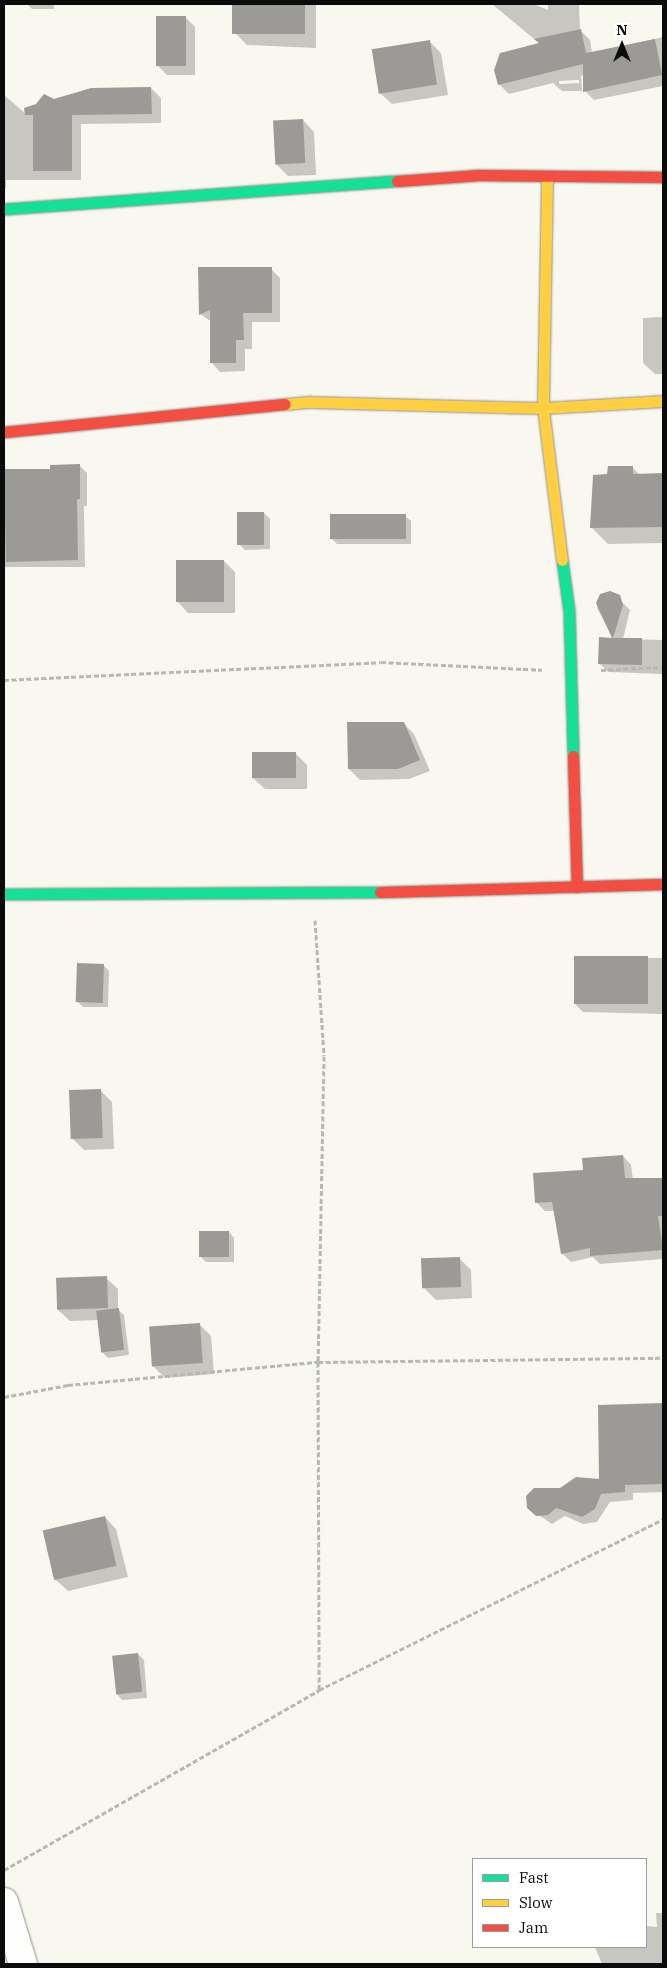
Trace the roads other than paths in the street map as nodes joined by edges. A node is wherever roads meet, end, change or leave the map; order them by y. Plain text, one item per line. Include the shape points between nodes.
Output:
1 (663, 177) edge
2 (547, 178) junction
3 (4, 210) edge
4 (663, 401) edge
5 (544, 408) junction
6 (4, 432) edge
7 (663, 884) edge
8 (577, 887) junction
9 (4, 894) edge
10 (4, 1902) edge
11 (23, 1964) edge

1 - 2 street
2 - 3 street via 479,175
2 - 5 street
4 - 5 street
5 - 6 street via 310,402
5 - 8 street via 569,611
7 - 8 street
8 - 9 street
10 - 11 street

